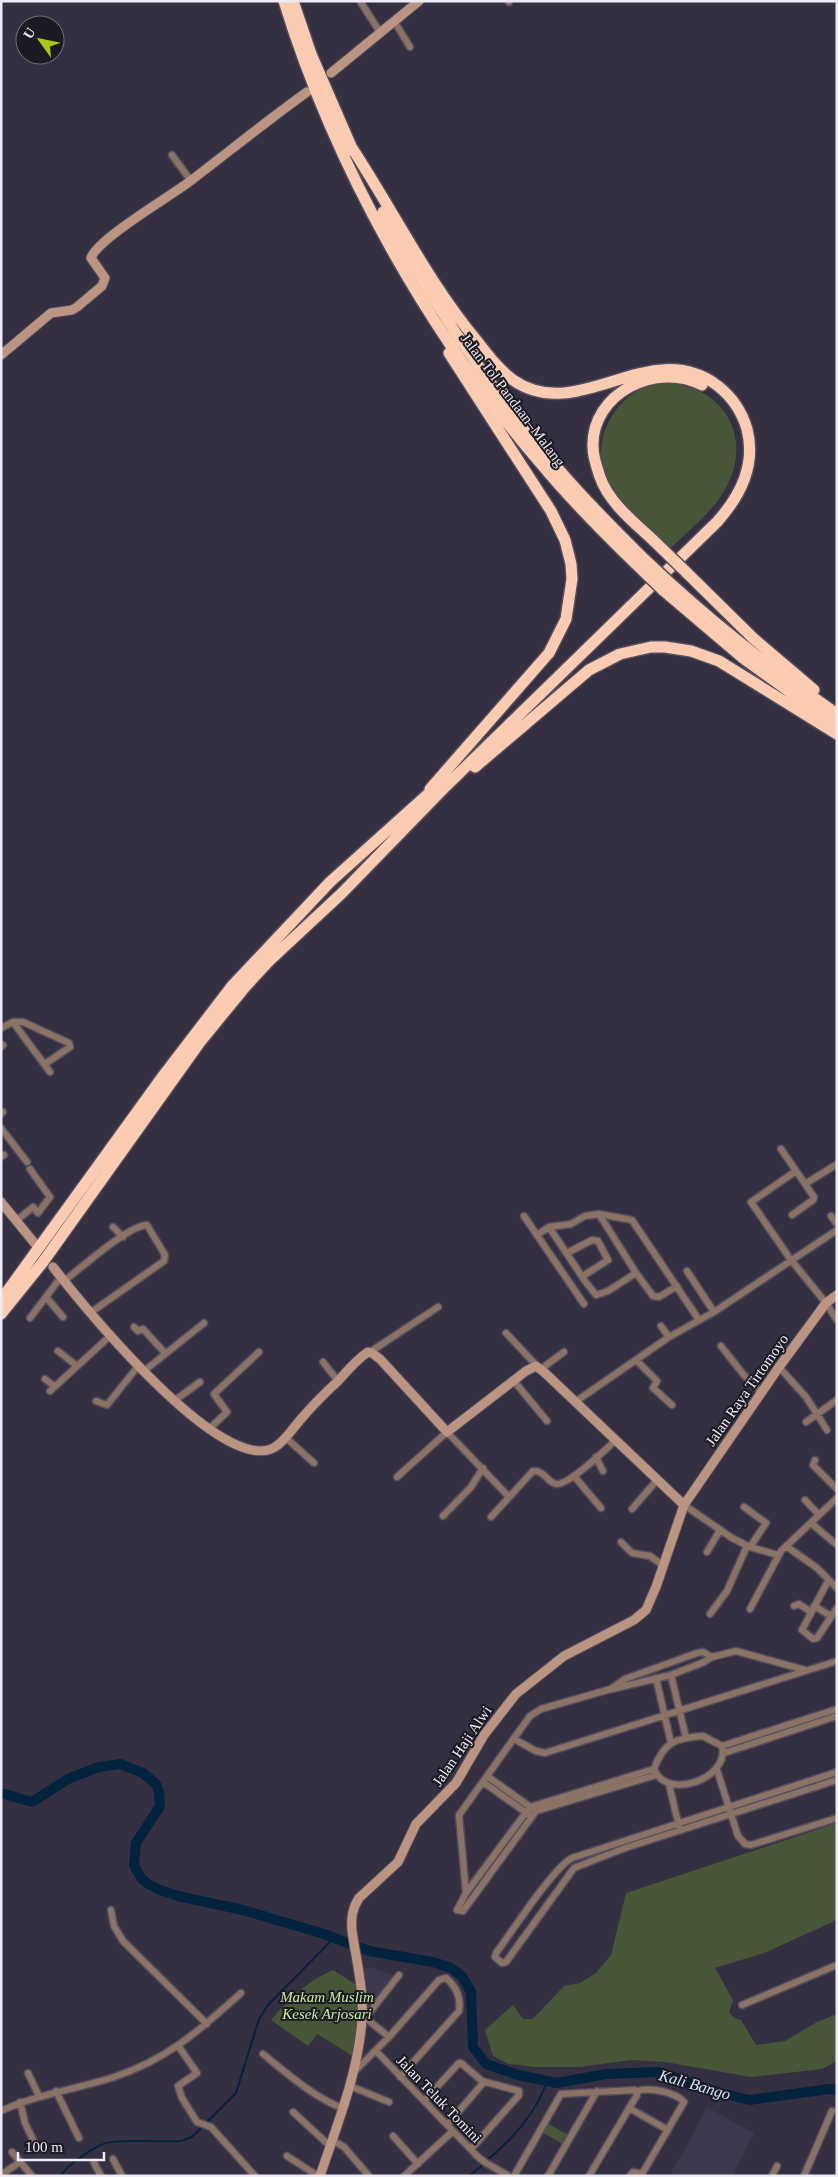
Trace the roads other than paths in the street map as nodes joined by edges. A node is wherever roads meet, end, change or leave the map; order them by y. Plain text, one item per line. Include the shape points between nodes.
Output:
1 (284, 1) edge
2 (293, 1) edge
3 (360, 1) edge
4 (416, 2) edge
5 (394, 21) junction
6 (380, 32) junction
7 (410, 47) dead end
8 (331, 73) dead end
9 (306, 92) dead end
10 (350, 145) junction
11 (172, 155) dead end
12 (191, 181) junction
13 (419, 299) junction
14 (1, 355) edge
15 (639, 560) junction
16 (667, 586) junction
17 (837, 708) edge
18 (837, 714) edge
19 (837, 726) edge
20 (837, 734) edge
21 (418, 809) junction
22 (13, 1022) junction
23 (1, 1028) edge
24 (45, 1064) junction
25 (50, 1072) dead end
26 (1, 1128) edge
27 (781, 1149) dead end
28 (27, 1162) dead end
29 (837, 1164) edge
30 (30, 1169) dead end
31 (796, 1171) junction
32 (805, 1184) junction
33 (1, 1202) edge
34 (599, 1214) junction
35 (792, 1215) dead end
36 (524, 1216) dead end
37 (831, 1216) dead end
38 (16, 1221) junction
39 (837, 1224) edge
40 (550, 1227) junction
41 (113, 1228) dead end
42 (837, 1230) edge
43 (537, 1235) junction
44 (123, 1237) junction
45 (36, 1245) dead end
46 (567, 1253) junction
47 (791, 1260) junction
48 (54, 1267) dead end
49 (687, 1271) dead end
50 (636, 1273) junction
51 (63, 1279) junction
52 (584, 1279) junction
53 (677, 1286) junction
54 (574, 1289) junction
55 (46, 1297) junction
56 (829, 1299) edge
57 (1, 1300) edge
58 (584, 1304) dead end
59 (438, 1307) dead end
60 (714, 1312) junction
61 (90, 1313) junction
62 (1, 1314) edge
63 (63, 1317) dead end
64 (30, 1318) dead end
65 (699, 1320) junction
66 (837, 1320) edge
67 (204, 1323) dead end
68 (661, 1326) dead end
69 (134, 1327) dead end
70 (506, 1333) dead end
71 (110, 1336) junction
72 (669, 1337) junction
73 (721, 1346) dead end
74 (58, 1352) dead end
75 (259, 1352) dead end
76 (370, 1352) junction
77 (564, 1352) dead end
78 (165, 1353) junction
79 (636, 1360) junction
80 (323, 1362) dead end
81 (77, 1366) junction
82 (779, 1367) junction
83 (141, 1368) junction
84 (540, 1368) junction
85 (45, 1378) dead end
86 (338, 1381) junction
87 (514, 1381) junction
88 (200, 1382) dead end
89 (761, 1392) junction
90 (837, 1400) edge
91 (96, 1401) dead end
92 (174, 1401) junction
93 (576, 1402) junction
94 (672, 1405) dead end
95 (816, 1415) junction
96 (547, 1421) dead end
97 (806, 1422) dead end
98 (209, 1429) junction
99 (828, 1430) dead end
100 (447, 1432) junction
101 (285, 1437) junction
102 (616, 1440) junction
103 (596, 1458) junction
104 (815, 1460) dead end
105 (314, 1463) dead end
106 (483, 1468) junction
107 (603, 1471) dead end
108 (574, 1476) junction
109 (397, 1477) dead end
110 (658, 1479) junction
111 (837, 1489) edge
112 (509, 1497) junction
113 (837, 1498) edge
114 (805, 1500) dead end
115 (684, 1505) junction
116 (744, 1507) dead end
117 (601, 1508) dead end
118 (632, 1509) dead end
119 (819, 1515) junction
120 (443, 1516) dead end
121 (491, 1517) dead end
122 (811, 1524) junction
123 (720, 1530) junction
124 (621, 1542) dead end
125 (837, 1545) edge
126 (749, 1546) junction
127 (786, 1546) junction
128 (707, 1552) dead end
129 (778, 1555) junction
130 (664, 1566) junction
131 (828, 1581) junction
132 (837, 1588) edge
133 (794, 1606) dead end
134 (814, 1606) junction
135 (837, 1608) edge
136 (750, 1609) dead end
137 (811, 1612) junction
138 (710, 1614) dead end
139 (831, 1616) junction
140 (712, 1657) junction
141 (837, 1661) edge
142 (806, 1670) junction
143 (671, 1674) junction
144 (656, 1678) junction
145 (611, 1689) junction
146 (837, 1709) edge
147 (679, 1710) junction
148 (665, 1715) junction
149 (837, 1716) edge
150 (820, 1717) junction
151 (686, 1738) junction
152 (514, 1739) junction
153 (671, 1743) junction
154 (722, 1746) junction
155 (724, 1753) junction
156 (717, 1770) junction
157 (655, 1772) junction
158 (836, 1773) edge
159 (485, 1779) junction
160 (837, 1780) edge
161 (669, 1784) junction
162 (728, 1806) junction
163 (530, 1811) junction
164 (731, 1815) junction
165 (837, 1818) edge
166 (680, 1828) junction
167 (500, 1852) junction
168 (566, 1861) junction
169 (574, 1868) junction
170 (480, 1874) junction
171 (464, 1876) junction
172 (466, 1893) junction
173 (111, 1910) dead end
174 (837, 1965) edge
175 (399, 1975) dead end
176 (241, 1994) dead end
177 (742, 2005) dead end
178 (364, 2016) junction
179 (207, 2024) junction
180 (389, 2037) junction
181 (179, 2047) junction
182 (376, 2051) junction
183 (263, 2054) dead end
184 (354, 2072) junction
185 (28, 2073) dead end
186 (400, 2077) junction
187 (484, 2082) junction
188 (350, 2086) junction
189 (56, 2091) junction
190 (597, 2091) junction
191 (637, 2093) junction
192 (39, 2096) junction
193 (424, 2101) junction
194 (20, 2102) junction
195 (389, 2102) dead end
196 (342, 2108) junction
197 (629, 2108) junction
198 (1, 2111) edge
199 (832, 2111) dead end
200 (293, 2112) dead end
201 (447, 2125) junction
202 (668, 2130) junction
203 (453, 2131) junction
204 (393, 2136) dead end
205 (79, 2138) dead end
206 (331, 2143) junction
207 (36, 2146) dead end
208 (471, 2149) junction
209 (12, 2152) dead end
210 (287, 2156) dead end
211 (114, 2159) dead end
212 (20, 2162) junction
213 (94, 2163) dead end
214 (418, 2164) junction
215 (777, 2166) dead end
216 (1, 2175) edge
217 (32, 2176) edge
218 (101, 2176) edge
219 (122, 2176) edge
220 (255, 2176) edge
221 (319, 2176) edge
222 (369, 2176) edge
223 (404, 2176) edge
224 (509, 2176) edge
225 (514, 2176) edge
226 (548, 2176) edge
227 (589, 2176) edge
228 (630, 2176) edge
229 (772, 2176) edge
230 (804, 2176) edge

1 - 13 highway, Jalan Tol Pandaan–Malang via 317,93 350,168
2 - 10 highway, Jalan Tol Pandaan–Malang via 311,54
3 - 6 street
4 - 5 street
5 - 6 street
5 - 7 street
6 - 8 street
9 - 12 street
10 - 15 highway, Jalan Tol Pandaan–Malang via 415,270 482,373 551,460
10 - 21 highway via 464,325 514,381 540,393 567,394 649,371 691,372 712,382 734,401 746,425 750,445 742,487 722,517
11 - 12 street
12 - 14 street via 96,250 91,260 104,276 102,286 72,310 51,313
13 - 15 highway, Jalan Tol Pandaan–Malang via 541,464 576,504
13 - 21 highway via 466,382 551,511 568,550 572,579 566,619 549,653
15 - 16 highway, Jalan Tol Pandaan–Malang, bridge
16 - 18 highway, Jalan Tol Pandaan–Malang via 774,670
16 - 19 highway, Jalan Tol Pandaan–Malang via 743,658
17 - 21 highway, bridge via 753,638 686,572 654,541 626,514 606,489 593,448 604,410 624,390 652,378 697,382 721,398 735,415 742,455 739,475 730,493 712,517
20 - 21 highway via 719,661 691,651 665,647 634,650 608,658 581,676
21 - 57 highway via 330,882 232,986
21 - 62 highway via 342,894 269,962 222,1013 43,1262
22 - 23 street
22 - 24 street
22 - 24 street via 23,1022 69,1043 70,1048
24 - 25 street
26 - 28 street
27 - 31 street
29 - 32 street
30 - 38 street via 50,1198 38,1213 33,1208
31 - 32 street
31 - 47 street via 751,1202
32 - 35 street via 814,1196 813,1200
33 - 38 street
34 - 40 street via 585,1216 568,1226
34 - 50 street
34 - 53 street via 634,1221
36 - 43 street
37 - 39 street
38 - 45 street
40 - 43 street
40 - 46 street
41 - 44 street
42 - 47 street
43 - 54 street
44 - 51 street
44 - 61 street via 146,1224 165,1260
46 - 52 street
46 - 52 street via 592,1240 598,1241 608,1260
47 - 56 street
47 - 60 street
48 - 51 street
49 - 60 street
50 - 52 street via 599,1295
50 - 53 street via 653,1296 660,1297
51 - 55 street
51 - 61 street
52 - 54 street
53 - 65 street
54 - 58 street
55 - 63 street
55 - 64 street
56 - 66 street
56 - 82 street, Jalan Raya Tirtomoyo
59 - 76 street
60 - 65 street
61 - 71 street
65 - 72 street
67 - 78 street
68 - 72 street
69 - 78 street via 138,1331 143,1329
70 - 84 street
71 - 81 street
71 - 83 street
72 - 79 street
73 - 89 street
74 - 81 street
75 - 98 street via 214,1394 227,1412
76 - 86 street
76 - 100 street
77 - 84 street
78 - 83 street
79 - 93 street
79 - 94 street via 657,1381 654,1389
80 - 86 street
81 - 85 street via 52,1389
82 - 89 street, Jalan Raya Tirtomoyo
82 - 95 street via 806,1396
83 - 91 street via 107,1405
83 - 92 street
84 - 87 street via 532,1367
84 - 93 street
86 - 101 street
87 - 96 street
87 - 100 street
88 - 92 street
89 - 115 street, Jalan Raya Tirtomoyo
90 - 95 street
92 - 98 street
93 - 102 street
95 - 97 street
95 - 99 street
98 - 101 street via 228,1440 260,1450 273,1448
100 - 106 street
100 - 109 street
101 - 105 street
102 - 103 street
102 - 110 street
103 - 107 street
103 - 108 street
104 - 111 street via 813,1465
106 - 112 street
106 - 120 street via 471,1487
108 - 112 street via 558,1484 535,1470
108 - 117 street
110 - 115 street
110 - 118 street
112 - 121 street
113 - 119 street
114 - 119 street
115 - 123 street
115 - 130 street, Jalan Haji Alwi
116 - 126 street via 766,1523
119 - 122 street
122 - 125 street
122 - 127 street
123 - 126 street
123 - 128 street
124 - 130 street via 632,1553 650,1556
126 - 129 street
126 - 138 street via 727,1591
127 - 129 street
127 - 131 street via 817,1568
129 - 136 street
130 - 178 street, Jalan Haji Alwi via 648,1607 640,1616 564,1656 516,1694 484,1735 456,1783 416,1824 398,1862 359,1898 352,1912 352,1931
131 - 132 street
131 - 134 street
133 - 137 street via 799,1604
134 - 137 street
134 - 139 street
135 - 139 street
137 - 139 street via 802,1630 813,1639
140 - 142 street via 736,1651
140 - 143 street
140 - 145 street via 697,1652 625,1679
141 - 142 street
142 - 147 street
143 - 144 street
143 - 147 street
144 - 145 street
144 - 148 street
145 - 152 street via 533,1713
146 - 150 street
147 - 148 street
147 - 151 street
148 - 152 street via 545,1753
148 - 153 street
149 - 150 street
150 - 154 street
150 - 155 street
151 - 153 street
151 - 154 street via 703,1736
152 - 159 street
153 - 157 street via 663,1751
154 - 155 street
155 - 156 street
156 - 161 street via 698,1780
156 - 162 street
157 - 161 street
157 - 163 street
158 - 162 street
159 - 163 street
159 - 171 street via 458,1816
160 - 164 street
161 - 166 street
162 - 164 street
162 - 166 street
163 - 167 street
164 - 165 street via 741,1841 751,1845
164 - 166 street
166 - 168 street via 610,1845
166 - 169 street
167 - 170 street
167 - 172 street via 462,1911 458,1910
168 - 169 street
168 - 169 street via 496,1953 496,1958 506,1962
170 - 171 street
170 - 172 street
171 - 172 street
173 - 179 street via 114,1926 123,1941
174 - 177 street
175 - 178 street
176 - 179 street
178 - 180 street
178 - 184 street, Jalan Haji Alwi
179 - 181 street
180 - 182 street
180 - 186 street via 441,1978 455,1986 459,2011
181 - 189 street via 116,2076
181 - 220 street via 197,2073 177,2087 197,2122 211,2126
182 - 184 street
182 - 186 street, Jalan Teluk Tomini
183 - 196 street via 306,2089
184 - 188 street, Jalan Haji Alwi
185 - 192 street
186 - 193 street, Jalan Teluk Tomini
187 - 193 street via 461,2063 457,2064
187 - 201 street
187 - 208 street via 520,2093
188 - 195 street
188 - 196 street, Jalan Haji Alwi
189 - 192 street
189 - 205 street
190 - 191 street via 629,2089
190 - 225 street via 562,2094
190 - 226 street
191 - 197 street
191 - 202 street via 661,2092 684,2101
192 - 194 street
193 - 201 street, Jalan Teluk Tomini
194 - 198 street
194 - 207 street via 27,2129
196 - 206 street, Jalan Haji Alwi
197 - 202 street
197 - 227 street
199 - 230 street
200 - 206 street
201 - 203 street, Jalan Teluk Tomini
202 - 228 street via 642,2174 633,2172
203 - 208 street, Jalan Teluk Tomini
203 - 214 street
204 - 214 street
206 - 221 street, Jalan Haji Alwi
206 - 222 street via 344,2147
208 - 224 street, Jalan Teluk Tomini via 486,2163
209 - 212 street
210 - 221 street
211 - 219 street
212 - 216 street
212 - 217 street
213 - 218 street
214 - 223 street
215 - 229 street

